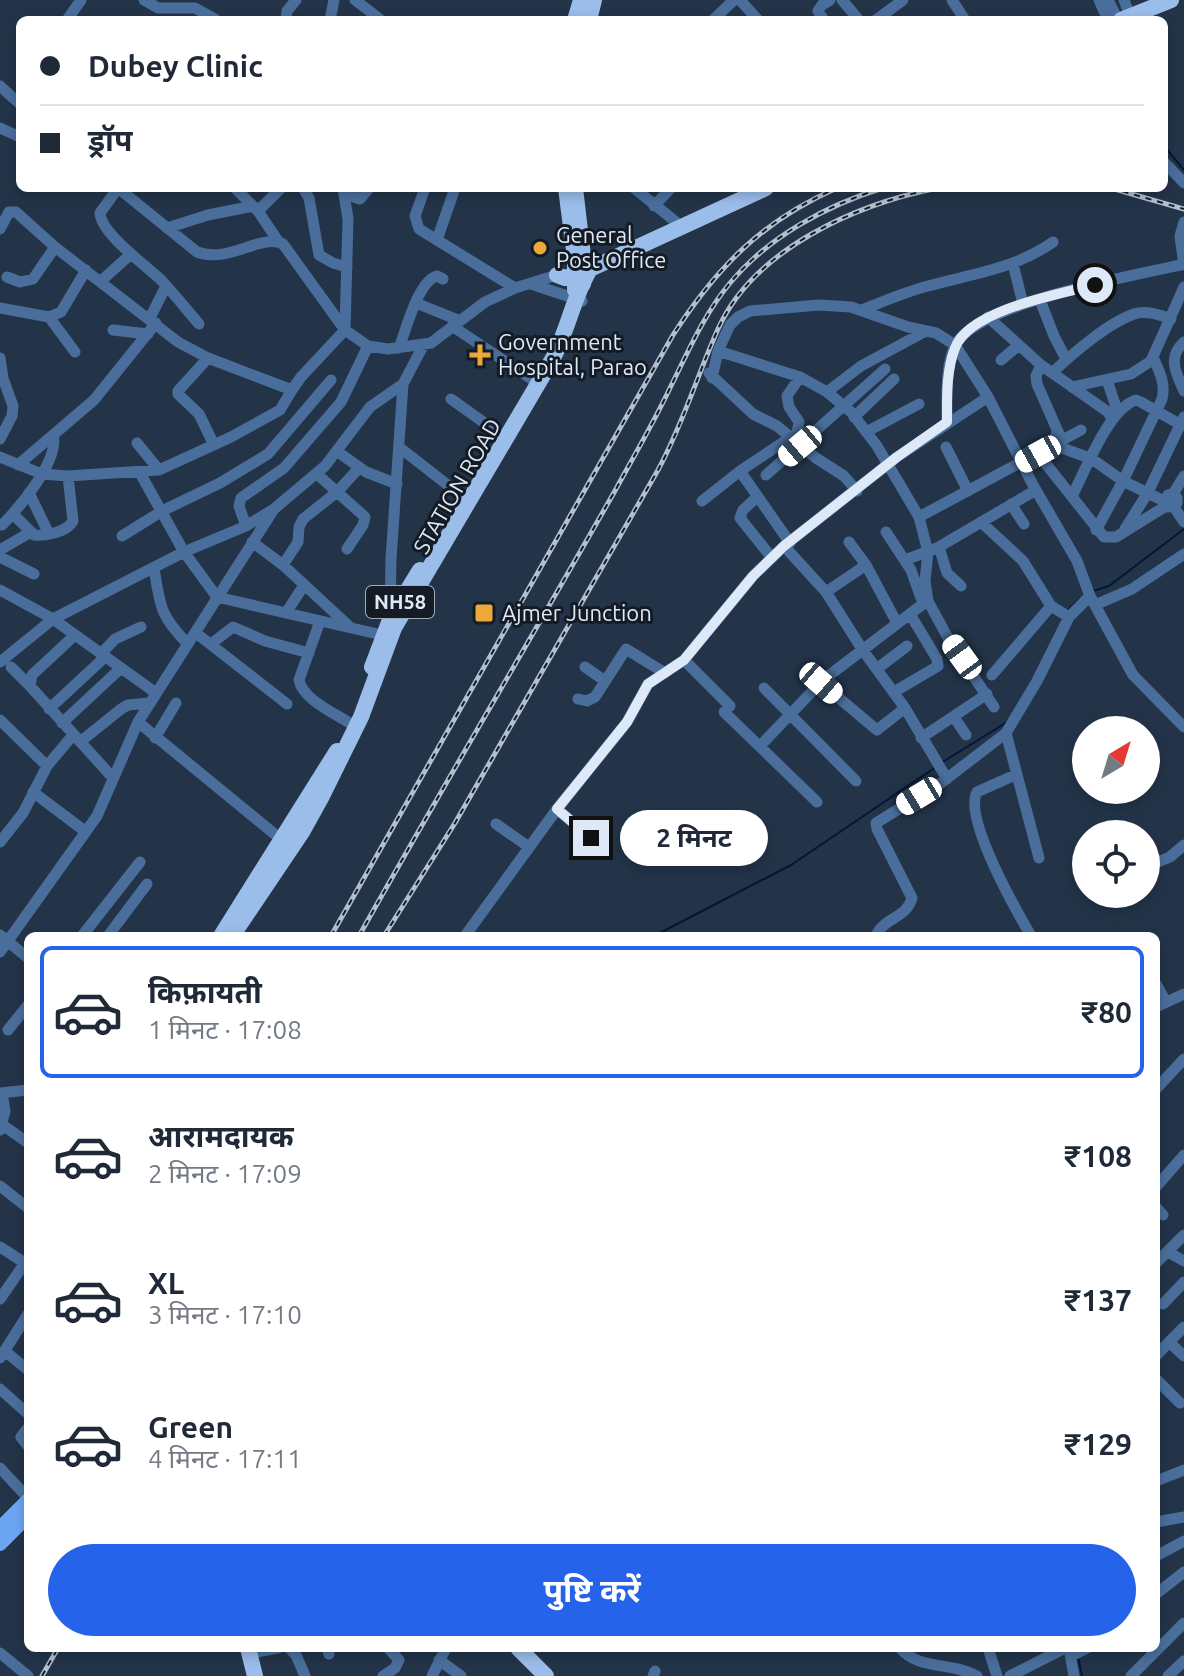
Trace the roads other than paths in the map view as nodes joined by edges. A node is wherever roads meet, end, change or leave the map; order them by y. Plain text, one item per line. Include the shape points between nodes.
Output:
1 (144, 0) edge
2 (355, 0) edge
3 (737, 0) edge
4 (830, 0) edge
5 (842, 0) edge
6 (903, 0) edge
7 (1108, 0) edge
8 (1171, 0) edge
9 (1181, 0) edge
10 (886, 5) edge
11 (1184, 6) edge
12 (162, 14) edge
13 (209, 16) edge
14 (376, 16) edge
15 (718, 16) edge
16 (754, 16) edge
17 (821, 16) edge
18 (856, 16) edge
19 (1123, 16) edge
20 (1133, 16) edge
21 (1135, 16) edge
22 (1160, 16) edge
23 (0, 86) edge
24 (15, 100) edge
25 (1168, 166) edge
26 (1184, 183) edge
27 (115, 192) edge
28 (123, 192) edge
29 (239, 192) edge
30 (276, 192) edge
31 (305, 192) edge
32 (343, 192) edge
33 (345, 192) edge
34 (366, 192) edge
35 (424, 192) edge
36 (454, 192) edge
37 (569, 192) edge
38 (569, 192) edge
39 (638, 192) edge
40 (667, 192) edge
41 (733, 192) edge
42 (757, 192) edge
43 (768, 192) edge
44 (0, 199) edge
45 (654, 206) junction
46 (255, 208) junction
47 (8, 214) junction
48 (676, 222) junction
49 (1184, 222) edge
50 (167, 228) junction
51 (0, 229) edge
52 (437, 240) junction
53 (278, 241) junction
54 (1053, 242) dead end
55 (55, 247) junction
56 (131, 254) junction
57 (1184, 260) edge
58 (1013, 264) junction
59 (347, 267) junction
60 (86, 270) junction
61 (7, 277) dead end
62 (443, 279) dead end
63 (575, 279) junction
64 (101, 281) junction
65 (531, 283) junction
66 (166, 286) junction
67 (1184, 287) edge
68 (515, 288) junction
69 (1040, 300) junction
70 (416, 303) junction
71 (1023, 304) junction
72 (0, 308) edge
73 (862, 310) junction
74 (49, 317) junction
75 (988, 317) junction
76 (1171, 319) junction
77 (153, 321) junction
78 (455, 323) junction
79 (199, 324) dead end
80 (113, 330) dead end
81 (345, 330) junction
82 (926, 331) junction
83 (148, 334) junction
84 (1184, 342) edge
85 (955, 345) junction
86 (1019, 345) junction
87 (368, 346) junction
88 (423, 346) junction
89 (399, 348) junction
90 (718, 351) junction
91 (75, 352) dead end
92 (1153, 357) junction
93 (0, 358) edge
94 (208, 358) junction
95 (1066, 359) junction
96 (1001, 360) dead end
97 (1041, 365) junction
98 (885, 369) dead end
99 (1052, 373) junction
100 (800, 377) junction
101 (894, 379) dead end
102 (331, 380) dead end
103 (533, 380) junction
104 (1107, 380) junction
105 (403, 384) junction
106 (1072, 387) junction
107 (292, 390) junction
108 (1184, 391) edge
109 (827, 392) junction
110 (988, 397) junction
111 (451, 399) dead end
112 (919, 404) dead end
113 (843, 406) junction
114 (1157, 412) junction
115 (1115, 416) junction
116 (854, 417) junction
117 (3, 421) edge
118 (1182, 421) edge
119 (947, 422) junction
120 (1081, 430) dead end
121 (866, 432) junction
122 (500, 434) junction
123 (53, 435) junction
124 (1058, 438) junction
125 (0, 439) edge
126 (137, 443) dead end
127 (796, 443) junction
128 (214, 445) junction
129 (399, 447) junction
130 (946, 447) dead end
131 (338, 452) junction
132 (1038, 454) junction
133 (0, 457) edge
134 (1092, 459) junction
135 (892, 461) junction
136 (1022, 463) junction
137 (18, 465) junction
138 (359, 468) junction
139 (159, 470) junction
140 (740, 471) junction
141 (140, 473) junction
142 (42, 474) junction
143 (317, 474) junction
144 (766, 475) dead end
145 (68, 476) junction
146 (1184, 476) edge
147 (1123, 481) junction
148 (397, 484) junction
149 (1036, 490) junction
150 (857, 491) junction
151 (968, 491) junction
152 (337, 492) junction
153 (29, 493) junction
154 (1147, 494) junction
155 (1072, 496) junction
156 (463, 497) junction
157 (757, 497) junction
158 (702, 501) dead end
159 (1169, 502) junction
160 (1011, 504) junction
161 (274, 509) junction
162 (162, 511) junction
163 (13, 514) junction
164 (919, 517) junction
165 (1183, 520) edge
166 (981, 522) junction
167 (1024, 524) dead end
168 (2, 525) dead end
169 (246, 526) junction
170 (1096, 530) junction
171 (886, 532) dead end
172 (29, 533) junction
173 (1122, 533) junction
174 (49, 534) junction
175 (122, 536) dead end
176 (252, 542) junction
177 (849, 542) dead end
178 (787, 544) junction
179 (347, 549) dead end
180 (0, 550) edge
181 (934, 550) junction
182 (184, 552) junction
183 (1184, 554) edge
184 (0, 557) edge
185 (772, 558) junction
186 (905, 560) junction
187 (283, 565) junction
188 (866, 565) junction
189 (154, 568) junction
190 (34, 574) dead end
191 (304, 585) junction
192 (961, 586) dead end
193 (0, 590) edge
194 (826, 592) junction
195 (217, 597) junction
196 (1093, 600) junction
197 (925, 602) junction
198 (1051, 606) junction
199 (286, 613) junction
200 (910, 614) junction
201 (1069, 617) junction
202 (53, 619) junction
203 (390, 619) junction
204 (320, 621) junction
205 (897, 623) junction
206 (141, 627) dead end
207 (351, 629) junction
208 (196, 633) junction
209 (75, 635) junction
210 (382, 635) junction
211 (188, 644) junction
212 (211, 644) junction
213 (907, 646) dead end
214 (862, 649) junction
215 (309, 653) junction
216 (103, 655) junction
217 (684, 660) junction
218 (3, 662) edge
219 (585, 667) dead end
220 (121, 668) junction
221 (878, 668) junction
222 (665, 673) junction
223 (992, 675) dead end
224 (605, 681) junction
225 (821, 683) junction
226 (30, 686) junction
227 (764, 688) dead end
228 (894, 692) junction
229 (987, 694) junction
230 (152, 698) junction
231 (578, 699) dead end
232 (176, 703) dead end
233 (287, 704) dead end
234 (994, 707) dead end
235 (905, 708) junction
236 (49, 709) junction
237 (790, 715) junction
238 (954, 717) junction
239 (138, 722) junction
240 (1, 723) edge
241 (62, 723) junction
242 (351, 724) junction
243 (1184, 727) edge
244 (1006, 733) junction
245 (966, 735) dead end
246 (77, 738) junction
247 (155, 738) junction
248 (921, 738) junction
249 (760, 746) junction
250 (47, 766) junction
251 (944, 773) junction
252 (1015, 775) junction
253 (113, 778) junction
254 (856, 781) dead end
255 (33, 792) junction
256 (817, 802) dead end
257 (557, 809) junction
258 (496, 824) dead end
259 (86, 832) junction
260 (591, 838) dead end
261 (283, 841) junction
262 (0, 842) edge
263 (1184, 845) edge
264 (529, 847) junction
265 (1039, 858) dead end
266 (1160, 861) edge
267 (140, 862) dead end
268 (147, 884) dead end
269 (85, 932) edge
270 (111, 932) edge
271 (226, 932) edge
272 (226, 932) edge
273 (238, 932) edge
274 (468, 932) edge
275 (878, 932) edge
276 (1029, 932) edge
277 (4, 938) edge
278 (0, 952) edge
279 (24, 955) edge
280 (1184, 994) edge
281 (1161, 1004) edge
282 (24, 1010) edge
283 (8, 1030) dead end
284 (1184, 1059) edge
285 (1160, 1085) edge
286 (24, 1090) edge
287 (1, 1093) edge
288 (24, 1125) edge
289 (3, 1127) edge
290 (24, 1140) edge
291 (1184, 1155) edge
292 (1160, 1182) edge
293 (0, 1186) edge
294 (24, 1205) edge
295 (1184, 1235) edge
296 (0, 1247) edge
297 (1168, 1252) junction
298 (1160, 1259) edge
299 (1184, 1261) edge
300 (24, 1263) edge
301 (24, 1267) edge
302 (1184, 1282) edge
303 (0, 1299) edge
304 (1163, 1304) dead end
305 (24, 1321) edge
306 (1184, 1327) edge
307 (1169, 1342) junction
308 (1160, 1352) edge
309 (3, 1355) edge
310 (1184, 1356) edge
311 (24, 1368) edge
312 (1160, 1383) edge
313 (0, 1389) edge
314 (1180, 1403) dead end
315 (24, 1410) edge
316 (0, 1468) edge
317 (1184, 1470) edge
318 (1160, 1479) edge
319 (24, 1495) edge
320 (24, 1503) edge
321 (1180, 1517) edge
322 (24, 1520) edge
323 (1160, 1521) edge
324 (0, 1528) edge
325 (1184, 1529) edge
326 (1184, 1541) edge
327 (0, 1544) edge
328 (1160, 1554) edge
329 (1184, 1572) edge
330 (1160, 1591) edge
331 (1184, 1623) edge
332 (1160, 1647) edge
333 (248, 1652) edge
334 (249, 1652) edge
335 (294, 1652) edge
336 (392, 1652) edge
337 (444, 1652) edge
338 (522, 1652) edge
339 (904, 1652) edge
340 (989, 1652) edge
341 (1074, 1652) edge
342 (1155, 1652) edge
343 (0, 1653) edge
344 (439, 1660) junction
345 (1184, 1661) edge
346 (0, 1663) edge
347 (16, 1676) edge
348 (28, 1676) edge
349 (248, 1676) edge
350 (255, 1676) edge
351 (305, 1676) edge
352 (383, 1676) edge
353 (432, 1676) edge
354 (461, 1676) edge
355 (546, 1676) edge
356 (977, 1676) edge
357 (997, 1676) edge
358 (1010, 1676) edge
359 (1074, 1676) edge
360 (1131, 1676) edge
361 (1168, 1676) edge

1 - 12 street
2 - 14 street
3 - 15 street
3 - 16 street
4 - 17 street via 818,11
5 - 18 street
6 - 10 street
7 - 19 street
8 - 20 highway
9 - 21 highway
11 - 22 highway
12 - 13 street via 188,6
23 - 24 street
25 - 26 street
27 - 56 street via 100,218
28 - 50 street
29 - 46 street
30 - 46 street
31 - 59 street via 319,255
32 - 59 street
33 - 34 street via 360,199
35 - 52 street via 415,222
36 - 52 street
37 - 63 highway, bridge
38 - 271 highway, bridge via 575,291 560,337 386,635 352,729 326,778
39 - 45 street
40 - 45 street
41 - 48 highway
42 - 63 highway, bridge via 595,265
43 - 63 highway
44 - 47 street
45 - 48 street
46 - 50 street
46 - 53 street
47 - 51 street
47 - 55 street via 16,212
48 - 63 highway
49 - 57 street
50 - 53 street via 207,256
52 - 68 street
53 - 81 street via 288,247
54 - 58 street
55 - 60 street
55 - 61 street via 33,279
56 - 64 street
56 - 66 street
57 - 69 street
58 - 71 street
58 - 73 street
59 - 81 street
60 - 64 street
60 - 74 street via 61,312
62 - 70 street via 428,280
63 - 65 street
63 - 65 street
63 - 103 highway, STATION ROAD / NH58 via 563,324
63 - 273 highway, bridge via 565,336 394,628 361,717 322,796
64 - 77 street
65 - 68 street
66 - 77 street
66 - 79 street
67 - 76 street
68 - 78 street
69 - 71 street
69 - 95 street
70 - 78 street
70 - 89 street
71 - 75 street
72 - 74 street
73 - 82 street
73 - 90 street via 819,305 750,311 730,325
74 - 91 street
75 - 85 street
75 - 86 street
76 - 92 street
76 - 95 street via 1135,314
77 - 83 street
77 - 94 street
78 - 88 street
78 - 103 street
80 - 83 street
81 - 87 street
81 - 107 street
82 - 85 street
82 - 109 street via 861,366
83 - 123 street via 94,400
84 - 108 street via 1173,360
85 - 110 street
85 - 119 street via 946,388
86 - 96 street
86 - 97 street
87 - 89 street
87 - 169 street via 341,402 284,468 241,498
88 - 89 street
88 - 105 street
90 - 100 street
90 - 127 street via 710,376
92 - 104 street via 1131,374
92 - 114 street via 1164,391
93 - 117 street via 13,406
94 - 107 street
94 - 128 street via 178,394 199,414
95 - 99 street
97 - 99 street
97 - 124 street via 1037,384
98 - 113 street
99 - 106 street
100 - 109 street
100 - 127 street via 787,396 799,422
101 - 116 street
102 - 162 street via 268,454
103 - 122 highway, STATION ROAD / NH58
104 - 106 street
104 - 115 street
105 - 129 street
105 - 131 street via 370,407
106 - 115 street
107 - 128 street via 280,410
109 - 113 street
110 - 119 street
110 - 136 street
111 - 122 street
112 - 121 street
113 - 116 street
113 - 127 street
114 - 115 street via 1136,400
114 - 118 street
114 - 147 street
115 - 134 street
116 - 121 street
117 - 125 street
118 - 154 street
119 - 135 street
120 - 124 street
121 - 135 street
122 - 156 highway, STATION ROAD / NH58
123 - 137 street
123 - 142 street via 54,449
124 - 132 street
124 - 134 street
126 - 139 street
127 - 140 street
127 - 144 street
127 - 150 street
128 - 139 street
129 - 148 street
129 - 156 street
130 - 151 street
131 - 138 street
131 - 143 street
132 - 136 street
132 - 155 street
133 - 137 street
134 - 147 street
134 - 155 street
135 - 150 street
135 - 164 street
136 - 149 street
136 - 151 street
137 - 142 street
138 - 148 street
138 - 152 street
139 - 141 street
140 - 157 street
140 - 158 street
141 - 145 street
141 - 162 street
142 - 145 street
142 - 153 street
143 - 152 street
143 - 161 street
145 - 174 street via 73,524
146 - 159 street
147 - 154 street
147 - 170 street
148 - 203 street
149 - 160 street
149 - 196 street
150 - 178 street
151 - 164 street
152 - 179 street via 365,517
152 - 187 street via 303,519 298,542
153 - 163 street
153 - 174 street
154 - 159 street
154 - 173 street
155 - 170 street
156 - 203 highway, STATION ROAD / NH58
157 - 178 street
157 - 185 street via 740,518
159 - 165 street
159 - 173 street
160 - 166 street
160 - 167 street
161 - 169 street
161 - 176 street
162 - 175 street
162 - 182 street
163 - 168 street
163 - 172 street
164 - 181 street
166 - 181 street
166 - 198 street via 1023,561
169 - 182 street
170 - 173 street via 1108,538
171 - 186 street
172 - 174 street
172 - 180 street
176 - 187 street
176 - 195 street
177 - 188 street
178 - 185 street
178 - 194 street
181 - 186 street
181 - 192 street
181 - 197 street
182 - 189 street
182 - 195 street
183 - 196 street via 1132,589
184 - 190 street
185 - 217 street
186 - 197 street
187 - 191 street
188 - 194 street
188 - 205 street
189 - 202 street
189 - 211 street via 160,609
191 - 199 street
191 - 207 street
193 - 202 street
194 - 214 street
195 - 199 street
195 - 208 street
196 - 201 street
196 - 243 street via 1133,675
197 - 200 street
197 - 229 street
198 - 201 street
198 - 223 street
199 - 204 street
200 - 205 street
200 - 228 street via 938,666
201 - 244 street
202 - 209 street
202 - 218 street
203 - 210 highway, STATION ROAD / NH58
204 - 207 street
204 - 215 street
205 - 214 street
206 - 216 street via 115,639
207 - 210 street
208 - 211 street
208 - 212 street
209 - 216 street
209 - 226 street via 32,675
210 - 242 highway, STATION ROAD / NH58
211 - 230 street
212 - 215 street via 233,627
212 - 233 street
213 - 221 street
214 - 221 street
214 - 225 street
215 - 242 street via 301,689
216 - 220 street
216 - 236 street
217 - 222 street
217 - 249 street
218 - 226 street
219 - 224 street
220 - 230 street
220 - 241 street
221 - 228 street
222 - 224 street via 626,649
222 - 257 street via 648,684 627,722
224 - 231 street via 591,700
225 - 235 street via 877,730
225 - 237 street
226 - 236 street
227 - 237 street
228 - 235 street
229 - 234 street
229 - 238 street
230 - 239 street
230 - 246 street via 128,705
232 - 247 street
235 - 248 street
236 - 241 street
237 - 249 street
237 - 254 street
238 - 245 street
238 - 248 street
239 - 247 street
239 - 253 street
240 - 250 street
241 - 246 street
242 - 261 highway, STATION ROAD / NH58
244 - 251 street
244 - 252 street
246 - 250 street
246 - 253 street
247 - 261 street
248 - 251 street
249 - 256 street
250 - 255 street
251 - 275 street via 876,823 912,898 907,910
252 - 265 street
252 - 276 street via 977,792 973,802 989,857
253 - 259 street
255 - 259 street
255 - 262 street
257 - 260 street
257 - 264 street
258 - 264 street
259 - 277 street
261 - 272 highway, STATION ROAD / NH58
263 - 266 street
264 - 274 street
267 - 269 street
268 - 270 street
277 - 278 street
277 - 279 street
280 - 281 street
282 - 283 street
284 - 285 street
286 - 287 street
287 - 289 street
288 - 289 street
289 - 290 street
291 - 292 street
293 - 294 street
295 - 297 street
296 - 300 street
297 - 298 street
297 - 299 street
301 - 303 street
302 - 304 street
305 - 309 street
306 - 307 street
307 - 308 street
307 - 310 street
309 - 311 street
312 - 314 street
313 - 315 street
316 - 319 street
317 - 318 street
320 - 324 main road
321 - 323 street
321 - 325 street
322 - 327 main road
326 - 328 street
329 - 330 street
331 - 332 street
333 - 349 highway
334 - 350 highway
335 - 351 street
336 - 352 street via 399,1660
337 - 344 street
338 - 355 highway
339 - 356 street via 919,1662 957,1667
340 - 357 street
341 - 358 street
341 - 359 street
342 - 360 street
343 - 348 street
344 - 353 street
344 - 354 street
345 - 361 street
346 - 347 street

